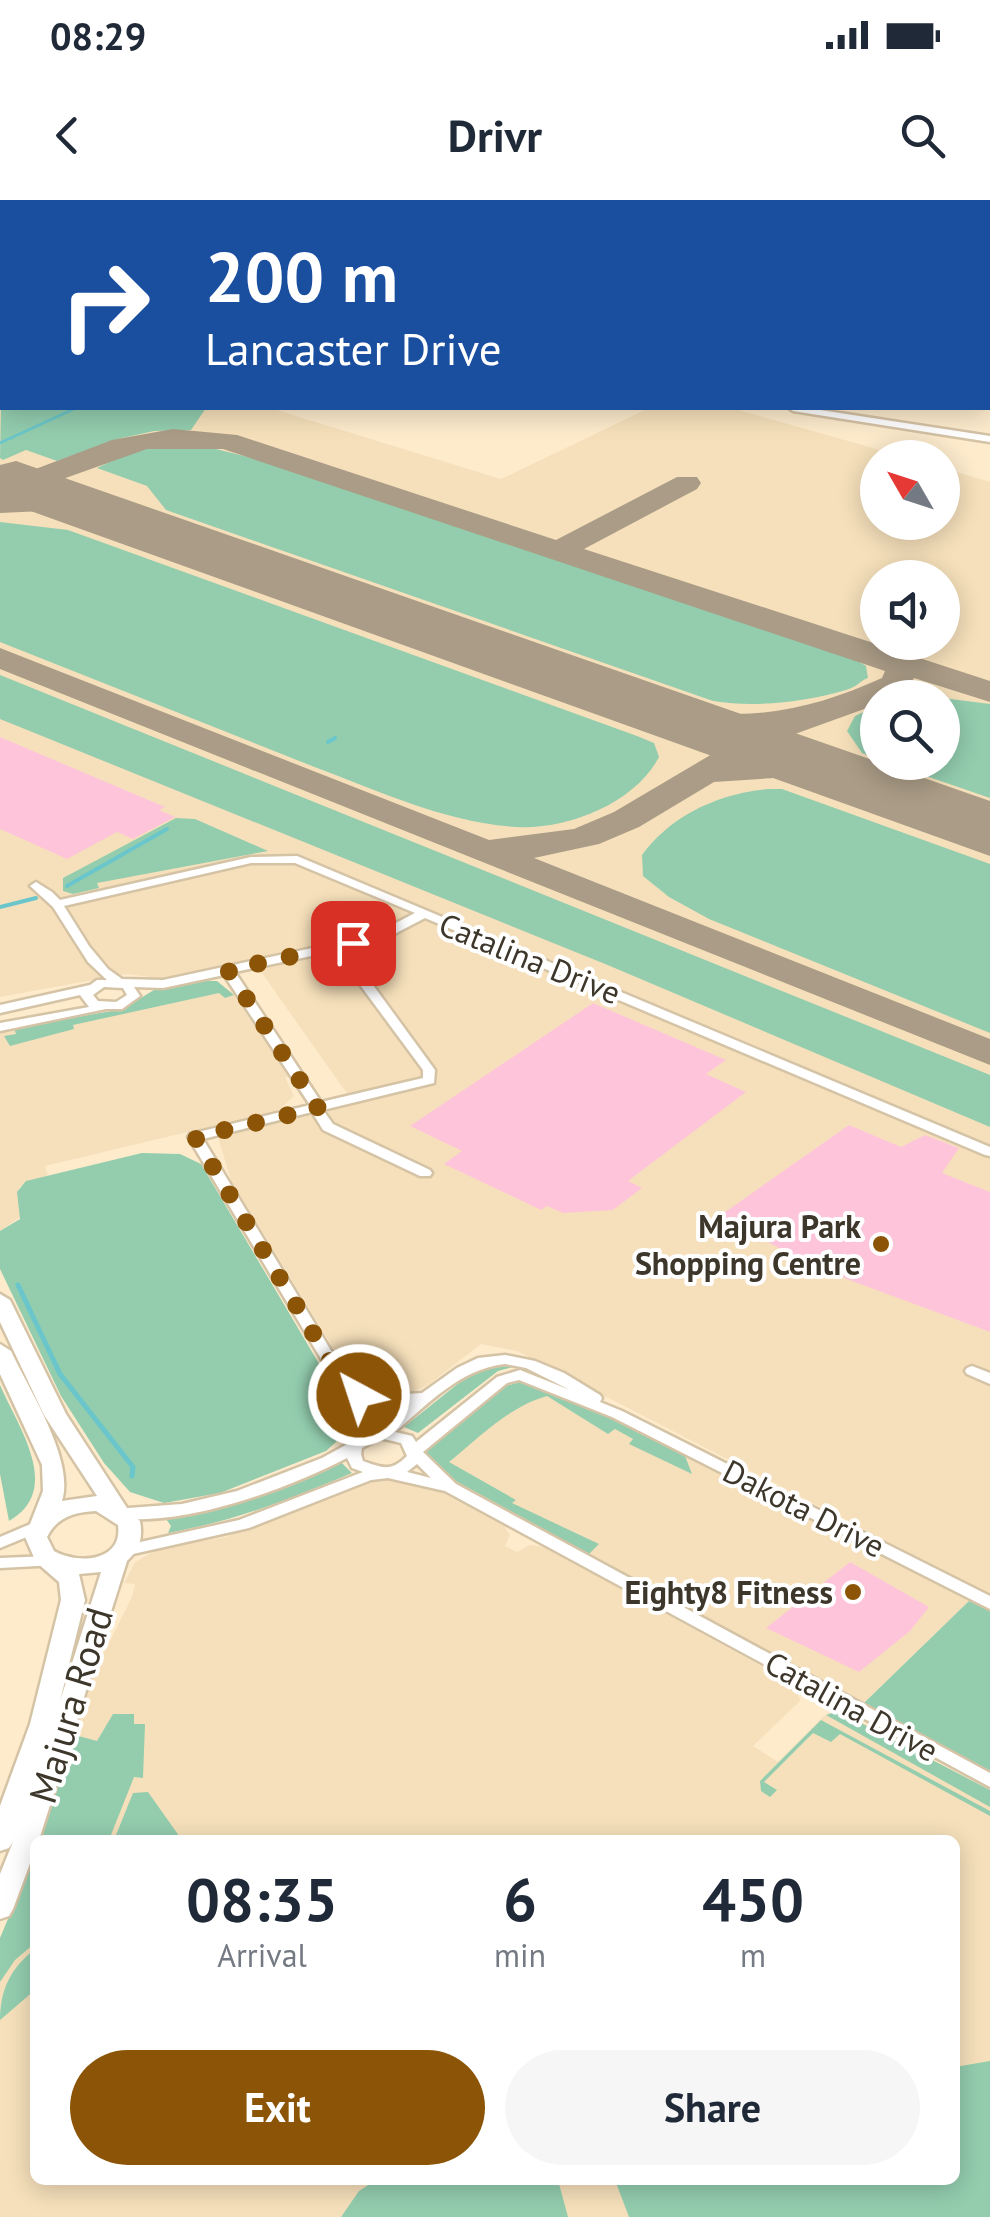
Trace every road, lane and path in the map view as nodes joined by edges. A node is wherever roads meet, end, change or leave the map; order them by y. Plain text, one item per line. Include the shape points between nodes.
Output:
1 (805, 410) edge
2 (990, 439) edge
3 (36, 886) dead end
4 (56, 904) junction
5 (424, 914) junction
6 (338, 946) junction
7 (94, 967) junction
8 (228, 970) junction
9 (120, 982) junction
10 (163, 984) junction
11 (91, 988) junction
12 (129, 1002) junction
13 (107, 1008) junction
14 (0, 1009) edge
15 (0, 1027) edge
16 (317, 1108) junction
17 (990, 1152) edge
18 (425, 1173) dead end
19 (0, 1300) edge
20 (0, 1351) edge
21 (972, 1371) dead end
22 (990, 1379) edge
23 (343, 1383) junction
24 (431, 1396) junction
25 (354, 1402) junction
26 (617, 1414) junction
27 (384, 1432) junction
28 (355, 1446) junction
29 (415, 1452) junction
30 (383, 1473) junction
31 (451, 1488) junction
32 (120, 1512) junction
33 (43, 1523) junction
34 (0, 1543) edge
35 (120, 1554) junction
36 (0, 1562) edge
37 (52, 1562) junction
38 (990, 1603) edge
39 (990, 1781) edge
40 (0, 1841) edge
41 (0, 1909) edge

1 - 2 street
3 - 4 street
4 - 5 street, Catalina Drive via 281,856
4 - 7 street
5 - 6 street via 387,935
5 - 17 street, Catalina Drive
6 - 8 street
6 - 16 street via 431,1075 420,1084
7 - 9 street
7 - 11 street
8 - 10 street
8 - 16 street
9 - 10 street
9 - 11 street
9 - 12 street via 134,991
10 - 12 street
11 - 13 street via 88,1001
11 - 14 street
12 - 13 street
13 - 15 street
16 - 18 street via 328,1127
16 - 23 street via 195,1137
19 - 32 main road via 55,1414
20 - 33 main road via 53,1465 54,1490
21 - 22 street
23 - 24 street via 378,1401
23 - 25 street
24 - 26 street via 474,1364 508,1357
24 - 27 street
25 - 27 street
25 - 28 street
26 - 29 street via 514,1375
26 - 38 street, Dakota Drive
27 - 28 street
27 - 29 street via 404,1437
28 - 30 street via 357,1464
28 - 32 street via 226,1500
29 - 30 street via 404,1468
29 - 31 street, Catalina Drive
30 - 31 street, Catalina Drive
30 - 35 street via 234,1526
31 - 39 street, Catalina Drive
32 - 33 main road via 79,1504
32 - 35 main road via 132,1531
33 - 34 street
33 - 37 main road via 37,1544
35 - 37 main road via 86,1568
35 - 41 main road, Majura Road
36 - 37 street
37 - 40 main road, Majura Road via 70,1579 73,1600 42,1724

